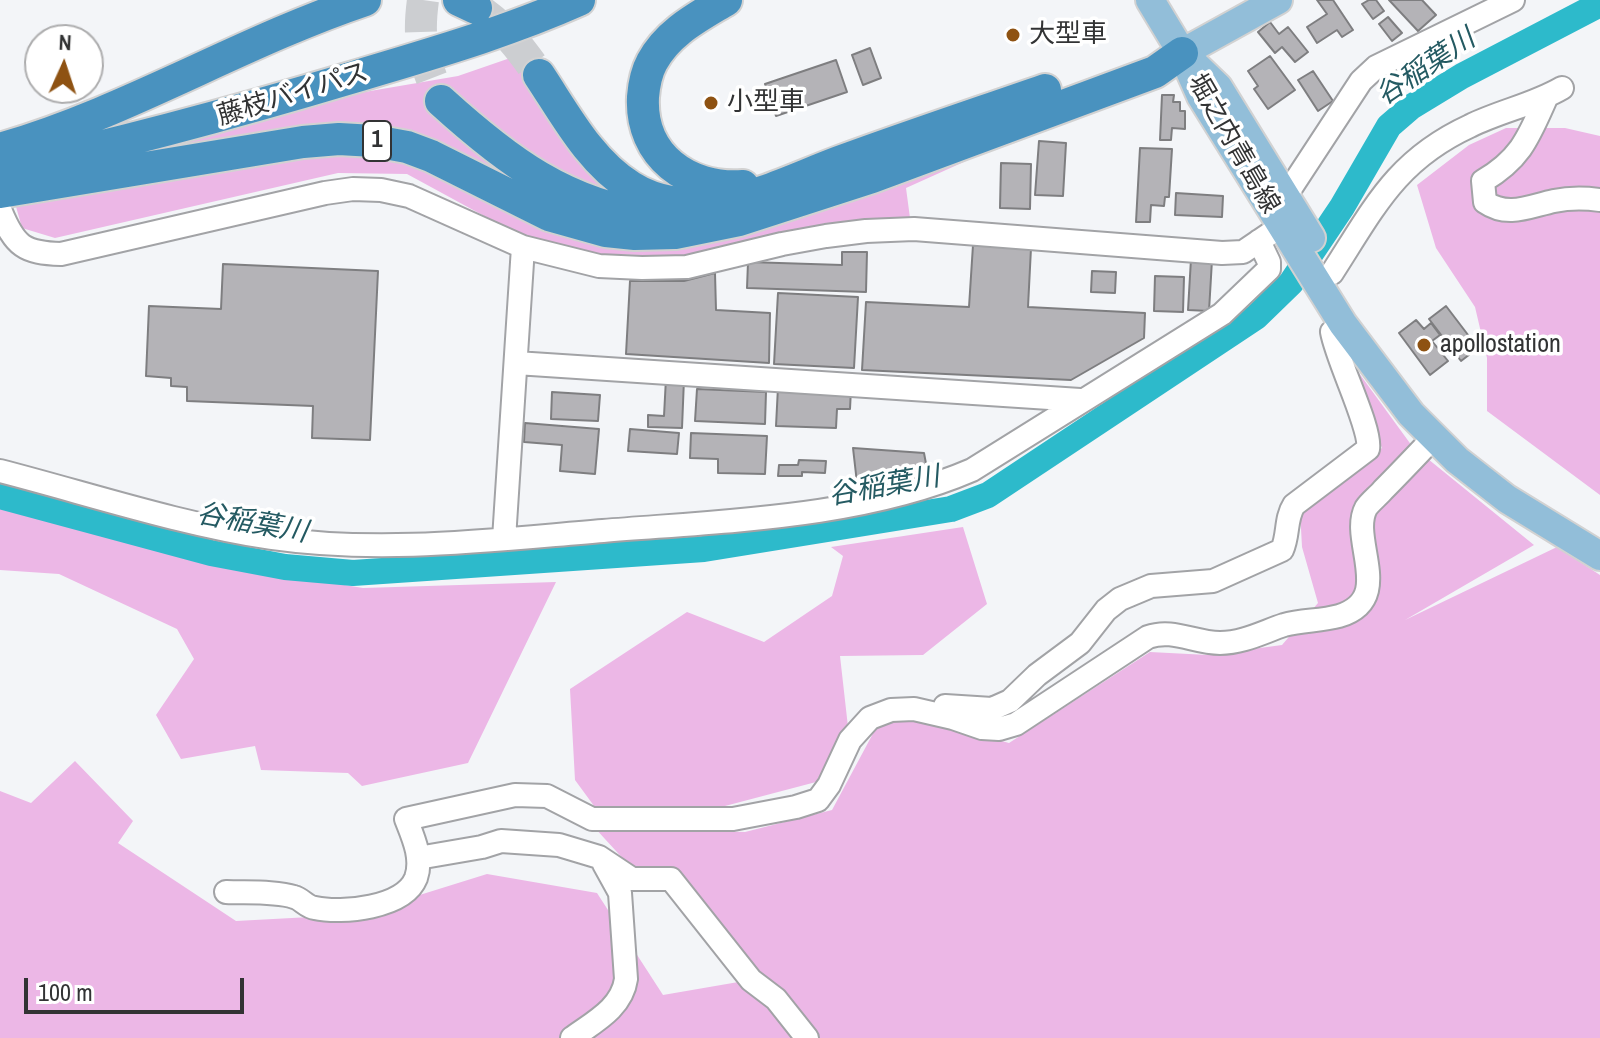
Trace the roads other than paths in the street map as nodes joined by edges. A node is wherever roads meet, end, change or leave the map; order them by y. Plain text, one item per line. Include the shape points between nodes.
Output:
1 (365, 0) edge
2 (579, 0) edge
3 (726, 0) edge
4 (1150, 0) edge
5 (1278, 0) edge
6 (1513, 0) edge
7 (1182, 53) junction
8 (539, 75) tunnel mouth
9 (441, 101) tunnel mouth
10 (0, 149) edge
11 (0, 170) edge
12 (791, 191) junction
13 (0, 192) edge
14 (1600, 200) edge
15 (1, 212) edge
16 (739, 220) junction
17 (1283, 225) junction
18 (8, 244) edge
19 (523, 247) junction
20 (1324, 271) junction
21 (1343, 324) junction
22 (516, 363) junction
23 (1080, 400) junction
24 (1434, 437) junction
25 (0, 471) edge
26 (1600, 537) edge
27 (504, 539) junction
28 (1600, 556) edge
29 (932, 713) junction
30 (599, 857) junction
31 (418, 858) junction
32 (226, 892) dead end
33 (572, 1038) edge
34 (807, 1038) edge

1 - 10 highway via 124,103
2 - 11 highway, 藤枝バイパス via 461,46 235,114
3 - 12 highway, 1 via 684,25 650,64 643,109 649,137 665,160 687,177 713,186
4 - 7 main road, 堀之内青島線
5 - 7 main road
6 - 17 street via 1376,67 1361,81
7 - 12 highway, 1 via 1144,57 928,130
7 - 12 highway, 1 via 1155,72 872,177
7 - 17 main road, 堀之内青島線 via 1201,96
8 - 12 highway, 1 via 603,165 659,200 691,205
9 - 16 highway, 1 via 522,168 593,203 685,221
12 - 16 highway, 1
13 - 16 highway, 1 via 339,139 407,147 549,215 606,231 675,233
14 - 20 street via 1558,200 1507,211 1485,202 1483,181 1521,151 1554,92 1473,124 1421,153
15 - 18 street
17 - 19 street via 1243,252 1222,253 914,229 782,244 687,267 599,266
17 - 20 main road, 堀之内青島線
17 - 23 street via 1269,269 1222,314
18 - 19 street via 61,254 353,189 409,196
19 - 22 street
20 - 21 main road, 堀之内青島線
20 - 26 main road, 堀之内青島線 via 1429,410 1467,447
21 - 24 main road, 堀之内青島線
21 - 29 street via 1332,332 1335,350 1365,427 1368,449 1294,505 1287,515 1282,550 1213,581 1151,586 1120,599 1080,643 1010,701 992,709 946,706
22 - 23 street
22 - 27 street
23 - 27 street via 972,470 877,501 739,520
24 - 28 main road, 堀之内青島線 via 1507,499
24 - 29 street via 1366,507 1361,525 1368,583 1354,609 1239,641 1217,643 1162,632 1016,724 999,729
25 - 27 street via 271,538 381,546
29 - 31 street via 891,710 870,718 850,740 818,800 796,807 733,819 592,819 547,796 515,795 406,819
30 - 31 street via 559,845 501,841
30 - 33 street via 620,893 624,993 611,1010
30 - 34 street via 632,879 671,879 751,980 776,999
31 - 32 street via 415,879 404,893 379,905 319,909 295,897

